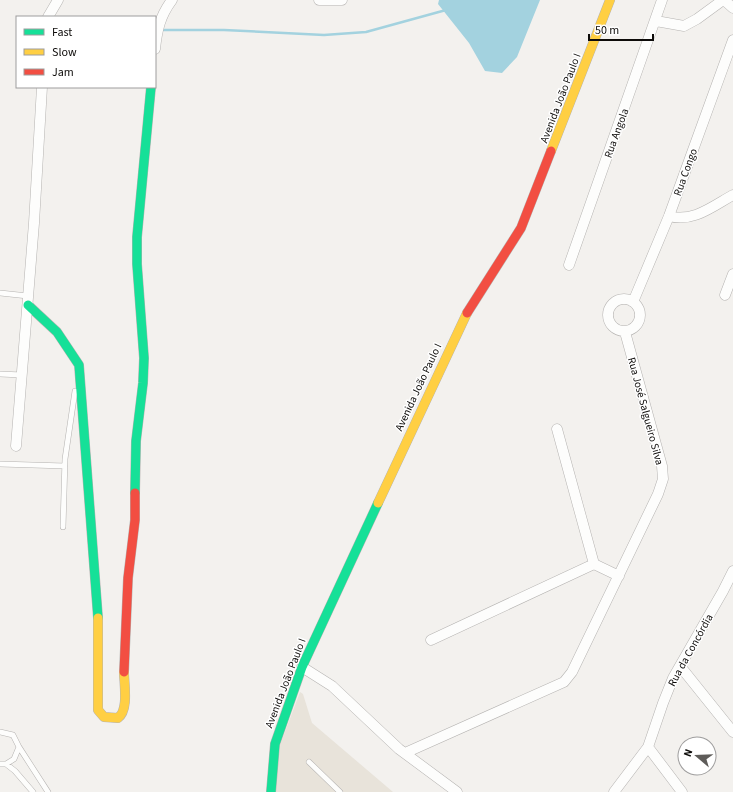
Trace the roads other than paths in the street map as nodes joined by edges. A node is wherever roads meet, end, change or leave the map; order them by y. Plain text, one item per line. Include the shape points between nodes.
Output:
1 (58, 0) edge
2 (172, 0) edge
3 (319, 0) edge
4 (342, 0) edge
5 (610, 0) edge
6 (662, 0) edge
7 (723, 0) edge
8 (733, 8) edge
9 (49, 16) edge
10 (656, 21) junction
11 (156, 39) edge
12 (733, 40) edge
13 (42, 88) edge
14 (151, 88) edge
15 (733, 195) edge
16 (669, 216) junction
17 (569, 265) dead end
18 (733, 274) edge
19 (0, 293) edge
20 (725, 295) dead end
21 (28, 300) junction
22 (633, 302) junction
23 (625, 332) junction
24 (79, 365) junction
25 (0, 374) edge
26 (22, 375) junction
27 (557, 429) dead end
28 (16, 446) dead end
29 (0, 464) edge
30 (65, 466) junction
31 (63, 527) dead end
32 (594, 564) junction
33 (733, 571) edge
34 (619, 576) junction
35 (431, 640) dead end
36 (680, 666) junction
37 (302, 667) junction
38 (0, 732) edge
39 (733, 732) edge
40 (19, 747) junction
41 (648, 748) junction
42 (405, 753) junction
43 (309, 762) dead end
44 (0, 764) edge
45 (6, 764) junction
46 (33, 792) edge
47 (48, 792) edge
48 (271, 792) edge
49 (340, 792) edge
50 (457, 792) edge
51 (614, 792) edge
52 (682, 792) edge

1 - 9 street
2 - 11 street via 160,20
3 - 4 street
5 - 37 street, Avenida João Paulo I via 521,228 458,328
6 - 10 street, Rua Angola
7 - 8 street
7 - 10 street via 684,26
10 - 17 street, Rua Angola
12 - 16 street, Rua Congo
13 - 21 street
14 - 24 street via 137,237 144,337 143,384 136,441 135,520 128,578 124,650 124,707 122,715 118,718 104,717 98,710 98,608
15 - 16 street via 688,218
16 - 22 street, Rua Congo
18 - 20 street
19 - 21 lane
21 - 24 street via 74,354
21 - 26 street
22 - 23 street via 640,314 637,322
22 - 23 street via 625,299 617,301 609,312 609,321 613,328
23 - 34 street, Rua José Salgueiro Silva via 662,466 663,479
24 - 30 lane
25 - 26 lane
26 - 28 street
27 - 32 street
29 - 30 lane
30 - 31 lane
32 - 34 street
32 - 35 street
33 - 36 street, Rua da Concórdia
34 - 42 street, Rua José Salgueiro Silva via 572,672 564,682
36 - 39 street
36 - 41 street, Rua da Concórdia via 663,702
37 - 42 street via 344,697
37 - 48 street, Avenida João Paulo I via 278,731
38 - 40 lane via 13,735
40 - 45 lane via 14,760
40 - 47 lane
41 - 51 street, Rua da Concórdia
41 - 52 street
42 - 50 street
43 - 49 lane
44 - 45 lane
45 - 46 lane

